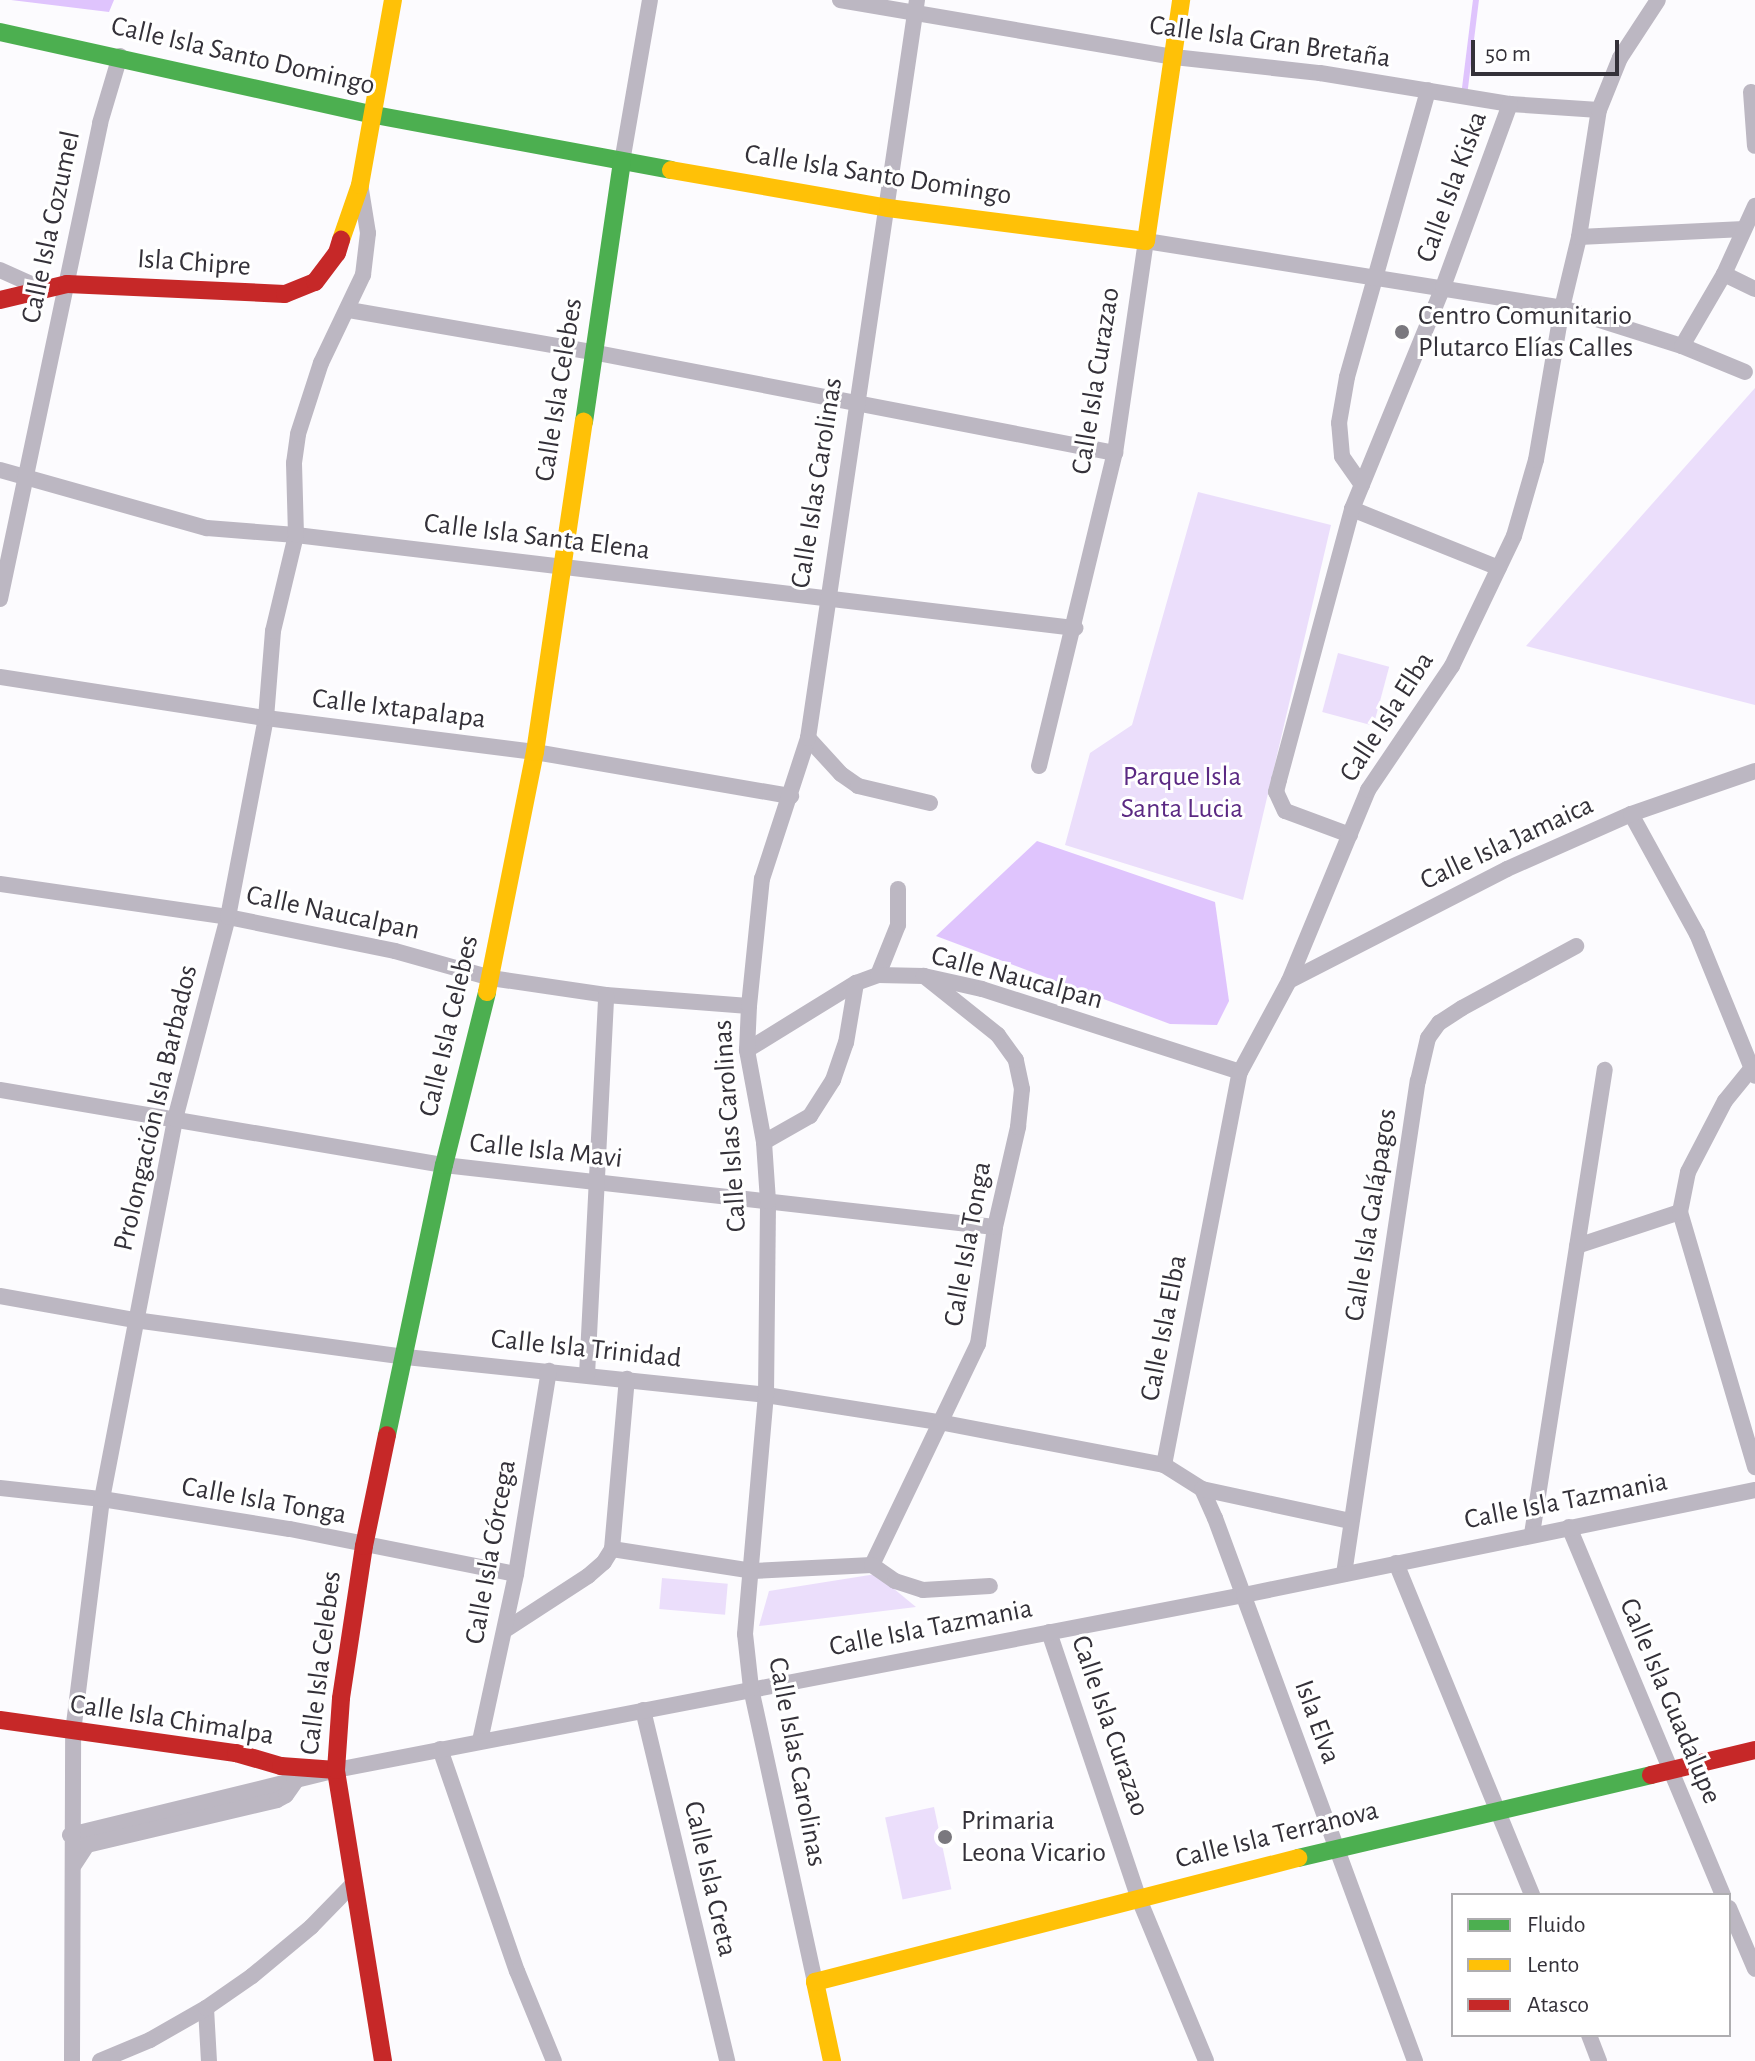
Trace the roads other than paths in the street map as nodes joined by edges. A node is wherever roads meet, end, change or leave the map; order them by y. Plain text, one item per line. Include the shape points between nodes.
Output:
1 (393, 0) edge
2 (650, 0) edge
3 (840, 0) edge
4 (1181, 0) edge
5 (1658, 0) edge
6 (917, 6) edge
7 (0, 32) edge
8 (120, 56) junction
9 (1174, 57) junction
10 (1428, 90) junction
11 (1751, 92) dead end
12 (1510, 104) junction
13 (1599, 110) junction
14 (375, 115) junction
15 (1755, 146) edge
16 (622, 162) junction
17 (360, 185) junction
18 (1755, 206) edge
19 (888, 208) junction
20 (1744, 229) junction
21 (1579, 237) junction
22 (1146, 241) junction
23 (0, 270) edge
24 (1724, 274) junction
25 (1376, 277) junction
26 (67, 284) junction
27 (1443, 287) junction
28 (40, 288) junction
29 (1755, 289) edge
30 (0, 300) edge
31 (1562, 308) junction
32 (349, 310) junction
33 (1682, 346) junction
34 (592, 352) junction
35 (1745, 372) dead end
36 (858, 404) junction
37 (1115, 453) junction
38 (0, 470) edge
39 (24, 474) junction
40 (1362, 485) junction
41 (1352, 509) junction
42 (296, 535) junction
43 (560, 566) junction
44 (1499, 568) junction
45 (827, 597) junction
46 (0, 599) edge
47 (1075, 628) junction
48 (0, 677) edge
49 (266, 718) junction
50 (808, 738) junction
51 (535, 752) junction
52 (1039, 766) dead end
53 (1755, 771) edge
54 (791, 796) junction
55 (930, 803) dead end
56 (1631, 814) junction
57 (1350, 835) junction
58 (0, 884) edge
59 (898, 889) dead end
60 (228, 917) junction
61 (1576, 946) dead end
62 (878, 975) junction
63 (924, 976) junction
64 (491, 978) junction
65 (1289, 981) junction
66 (856, 983) junction
67 (606, 995) junction
68 (749, 1006) junction
69 (747, 1050) junction
70 (1754, 1069) edge
71 (1605, 1070) dead end
72 (1240, 1072) junction
73 (0, 1090) edge
74 (175, 1119) junction
75 (764, 1142) junction
76 (444, 1165) junction
77 (596, 1183) junction
78 (768, 1201) junction
79 (1680, 1212) junction
80 (995, 1227) junction
81 (1577, 1246) junction
82 (0, 1296) edge
83 (135, 1320) junction
84 (406, 1357) junction
85 (549, 1371) junction
86 (587, 1375) junction
87 (627, 1379) junction
88 (766, 1395) junction
89 (939, 1422) junction
90 (1164, 1465) junction
91 (1755, 1467) edge
92 (0, 1488) edge
93 (1202, 1489) junction
94 (1755, 1490) edge
95 (102, 1499) junction
96 (1350, 1521) junction
97 (1569, 1527) junction
98 (1532, 1534) junction
99 (364, 1546) junction
100 (612, 1549) junction
101 (1396, 1563) junction
102 (872, 1565) junction
103 (752, 1571) junction
104 (516, 1574) junction
105 (1344, 1574) junction
106 (990, 1586) dead end
107 (1244, 1595) junction
108 (505, 1630) junction
109 (1049, 1632) junction
110 (751, 1688) junction
111 (643, 1710) junction
112 (0, 1720) edge
113 (73, 1732) junction
114 (480, 1741) junction
115 (440, 1749) junction
116 (1755, 1750) edge
117 (1669, 1768) junction
118 (336, 1770) junction
119 (297, 1779) junction
120 (1498, 1810) junction
121 (70, 1835) junction
122 (1335, 1849) junction
123 (71, 1874) junction
124 (352, 1885) junction
125 (1531, 1893) edge
126 (1722, 1893) edge
127 (1139, 1899) junction
128 (1731, 1913) edge
129 (1755, 1969) edge
130 (815, 1982) junction
131 (206, 2008) junction
132 (1590, 2037) edge
133 (72, 2061) edge
134 (100, 2061) edge
135 (209, 2061) edge
136 (383, 2061) edge
137 (554, 2061) edge
138 (727, 2061) edge
139 (832, 2061) edge
140 (1206, 2061) edge
141 (1415, 2061) edge
142 (1599, 2061) edge

1 - 14 street
2 - 16 street, Calle Isla Celebes
3 - 6 street, Calle Isla Gran Bretaña
4 - 9 street, Calle Isla Curazao
5 - 13 street, Calle Isla Elba via 1620,58
6 - 9 street, Calle Isla Gran Bretaña
6 - 19 street, Calle Islas Carolinas
7 - 8 street, Calle Isla Santo Domingo
8 - 14 street, Calle Isla Santo Domingo
8 - 26 street, Calle Isla Cozumel via 100,123
9 - 10 street, Calle Isla Gran Bretaña
9 - 22 street, Calle Isla Curazao
10 - 12 street, Calle Isla Gran Bretaña
10 - 25 street
11 - 15 street
12 - 13 street, Calle Isla Gran Bretaña
12 - 27 street, Calle Isla Kiska
13 - 21 street, Calle Isla Elba
14 - 16 street, Calle Isla Santo Domingo
14 - 17 street
16 - 19 street, Calle Isla Santo Domingo
16 - 34 street, Calle Isla Celebes
17 - 26 street, Isla Chipre via 337,253 315,282 294,291 267,295
17 - 32 street, Prolongación Isla Barbados via 367,253
18 - 20 street
19 - 22 street, Calle Isla Santo Domingo
19 - 36 street, Calle Islas Carolinas
20 - 21 street
20 - 24 street
21 - 31 street, Calle Isla Elba
22 - 25 street, Calle Isla Santo Domingo
22 - 37 street, Calle Isla Curazao
23 - 28 street
24 - 29 street
24 - 33 street
25 - 27 street, Calle Isla Santo Domingo
25 - 40 street via 1339,423 1342,456
26 - 28 street, Isla Chipre
26 - 39 street, Calle Isla Cozumel
27 - 31 street, Calle Isla Santo Domingo
27 - 40 street, Calle Isla Kiska
28 - 30 street, Isla Chipre
31 - 33 street, Calle Isla Santo Domingo
31 - 44 street, Calle Isla Elba via 1536,460
32 - 34 street
32 - 42 street, Prolongación Isla Barbados via 321,363 298,434
33 - 35 street, Calle Isla Santo Domingo
34 - 36 street
34 - 43 street, Calle Isla Celebes
36 - 37 street
36 - 45 street, Calle Islas Carolinas
37 - 47 street, Calle Isla Curazao
38 - 39 street, Calle Isla Santa Elena
39 - 42 street, Calle Isla Santa Elena via 207,528
39 - 46 street, Calle Isla Cozumel
40 - 41 street, Calle Isla Kiska
41 - 44 street
41 - 57 street, Calle Isla Kiska via 1276,792 1285,811
42 - 43 street, Calle Isla Santa Elena
42 - 49 street, Prolongación Isla Barbados via 273,631
43 - 45 street, Calle Isla Santa Elena
43 - 51 street, Calle Isla Celebes
44 - 57 street, Calle Isla Elba via 1452,666 1368,790
45 - 47 street, Calle Isla Santa Elena
45 - 50 street, Calle Islas Carolinas
47 - 52 street, Calle Isla Curazao
48 - 49 street, Calle Ixtapalapa
49 - 51 street, Calle Ixtapalapa
49 - 60 street, Prolongación Isla Barbados
50 - 54 street, Calle Islas Carolinas
50 - 55 street via 858,786
51 - 54 street, Calle Ixtapalapa
51 - 64 street, Calle Isla Celebes
53 - 56 street, Calle Isla Jamaica
54 - 68 street, Calle Islas Carolinas via 762,879
56 - 65 street, Calle Isla Jamaica via 1494,876
56 - 70 street via 1697,934
57 - 65 street, Calle Isla Elba
58 - 60 street, Calle Naucalpan
59 - 62 street via 898,925
60 - 64 street, Calle Naucalpan via 395,951
60 - 74 street, Prolongación Isla Barbados
61 - 96 street, Calle Isla Galápagos via 1462,1008 1428,1038
62 - 63 street, Calle Naucalpan
62 - 66 street, Calle Naucalpan
63 - 72 street, Calle Naucalpan via 982,989
63 - 80 street, Calle Isla Tonga via 998,1035 1016,1060 1022,1089 1018,1127
64 - 67 street, Calle Naucalpan
64 - 76 street, Calle Isla Celebes
65 - 72 street, Calle Isla Elba
66 - 69 street, Calle Naucalpan
66 - 75 street via 846,1043 833,1080 810,1116
67 - 68 street, Calle Naucalpan
67 - 77 street
68 - 69 street, Calle Islas Carolinas
69 - 75 street, Calle Islas Carolinas
70 - 79 street via 1725,1101 1688,1172
71 - 81 street
72 - 90 street, Calle Isla Elba
73 - 74 street, Calle Isla Mavi
74 - 76 street, Calle Isla Mavi
74 - 83 street, Prolongación Isla Barbados
75 - 78 street, Calle Islas Carolinas
76 - 77 street, Calle Isla Mavi
76 - 84 street, Calle Isla Celebes
77 - 78 street, Calle Isla Mavi
77 - 86 street
78 - 80 street, Calle Isla Mavi
78 - 88 street, Calle Islas Carolinas
79 - 81 street
79 - 91 street
80 - 89 street, Calle Isla Tonga via 978,1344
81 - 98 street
82 - 83 street, Calle Isla Trinidad
83 - 84 street, Calle Isla Trinidad
83 - 95 street, Prolongación Isla Barbados
84 - 85 street, Calle Isla Trinidad
84 - 99 street, Calle Isla Celebes
85 - 86 street, Calle Isla Trinidad
85 - 104 street, Calle Isla Córcega
86 - 87 street, Calle Isla Trinidad
87 - 88 street, Calle Isla Trinidad
87 - 100 street
88 - 89 street, Calle Isla Trinidad
88 - 103 street, Calle Islas Carolinas
89 - 90 street, Calle Isla Trinidad
89 - 102 street, Calle Isla Tonga
90 - 93 street
92 - 95 street, Calle Isla Tonga
93 - 96 street
93 - 107 street, Isla Elva
94 - 97 street, Calle Isla Tazmania
95 - 99 street, Calle Isla Tonga
95 - 113 street, Prolongación Isla Barbados
96 - 105 street, Calle Isla Galápagos
97 - 98 street, Calle Isla Tazmania
97 - 117 street, Calle Isla Guadalupe
98 - 101 street, Calle Isla Tazmania
99 - 104 street, Calle Isla Tonga
99 - 118 street, Calle Isla Celebes
100 - 103 street
100 - 108 street via 588,1576
101 - 105 street, Calle Isla Tazmania
101 - 120 street
102 - 103 street
102 - 106 street via 895,1581 923,1590
103 - 110 street, Calle Islas Carolinas via 745,1634
104 - 108 street, Calle Isla Córcega
105 - 107 street, Calle Isla Tazmania
107 - 109 street, Calle Isla Tazmania
107 - 122 street, Isla Elva
108 - 114 street, Calle Isla Córcega
109 - 110 street, Calle Isla Tazmania
109 - 127 street, Calle Isla Curazao
110 - 111 street, Calle Isla Tazmania
110 - 130 street, Calle Islas Carolinas
111 - 114 street, Calle Isla Tazmania
111 - 138 street, Calle Isla Creta
112 - 113 street, Calle Isla Chimalpa
113 - 118 street, Calle Isla Chimalpa
113 - 121 street, Prolongación Isla Barbados
114 - 115 street, Calle Isla Tazmania
115 - 118 street, Calle Isla Tazmania
115 - 137 street
116 - 117 street, Calle Isla Terranova
117 - 120 street, Calle Isla Terranova
117 - 126 street, Calle Isla Guadalupe
118 - 119 street, Calle Isla Tazmania
118 - 124 street, Calle Isla Celebes
119 - 121 street, Calle Isla Tazmania
119 - 123 street via 277,1800 87,1845
120 - 122 street, Calle Isla Terranova
120 - 125 street
121 - 123 street, Prolongación Isla Barbados
122 - 127 street, Calle Isla Terranova
122 - 141 street, Isla Elva
123 - 133 street, Prolongación Isla Barbados
124 - 131 street via 300,1937
124 - 136 street, Calle Isla Celebes
127 - 130 street, Calle Isla Terranova
127 - 140 street, Calle Isla Curazao
128 - 129 street
130 - 139 street, Calle Islas Carolinas
131 - 134 street
131 - 135 street
132 - 142 street

